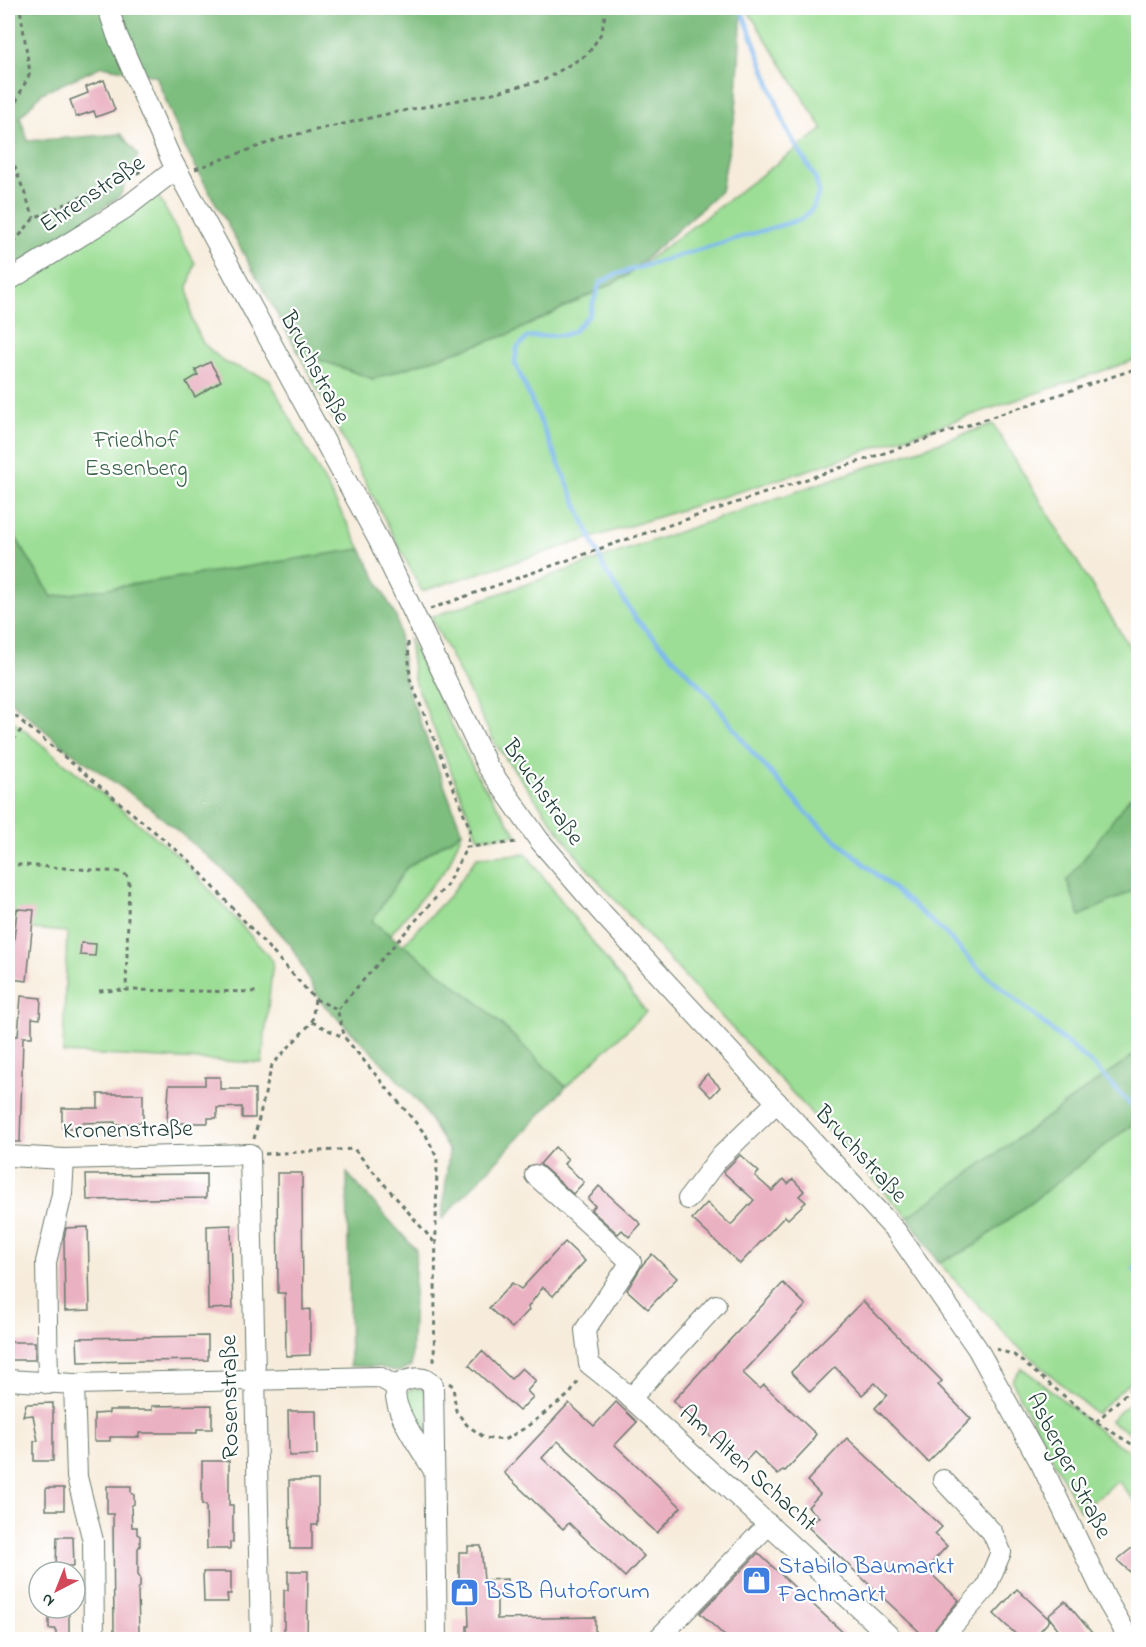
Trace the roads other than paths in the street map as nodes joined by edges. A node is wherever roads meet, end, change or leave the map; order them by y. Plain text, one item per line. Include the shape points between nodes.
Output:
1 (108, 8) edge
2 (175, 168) junction
3 (8, 281) edge
4 (777, 1102) junction
5 (250, 1154) joint
6 (8, 1156) edge
7 (64, 1159) junction
8 (536, 1175) dead end
9 (688, 1199) dead end
10 (716, 1305) dead end
11 (977, 1348) joint
12 (256, 1379) junction
13 (8, 1380) edge
14 (48, 1384) junction
15 (74, 1384) junction
16 (397, 1387) junction
17 (631, 1398) junction
18 (434, 1471) junction
19 (943, 1480) dead end
20 (769, 1524) junction
21 (94, 1640) edge
22 (261, 1640) edge
23 (437, 1640) edge
24 (657, 1640) edge
25 (894, 1640) edge
26 (940, 1640) edge
27 (1130, 1640) edge

1 - 2 street, Bruchstraße
2 - 3 street, Ehrenstraße via 124,209
2 - 4 street, Bruchstraße via 378,539 488,767 539,840
4 - 9 street via 718,1159
4 - 11 street, Bruchstraße via 896,1232
5 - 7 street, Kronenstraße
5 - 12 street, Rosenstraße
6 - 7 street, Kronenstraße
7 - 14 street via 62,1194 46,1262
8 - 17 street, Am Alten Schacht via 631,1262 585,1330 589,1364
10 - 17 street
11 - 27 street, Asberger Straße
12 - 15 street
12 - 16 street via 379,1377
12 - 22 street, Rosenstraße
13 - 14 street
14 - 15 street
15 - 21 street via 77,1477 93,1541
16 - 18 street via 395,1399 402,1415
16 - 18 street via 415,1378 431,1377
17 - 20 street, Am Alten Schacht
18 - 23 street
19 - 26 street via 992,1532 1001,1552 986,1588
20 - 24 street
20 - 25 street, Am Alten Schacht

